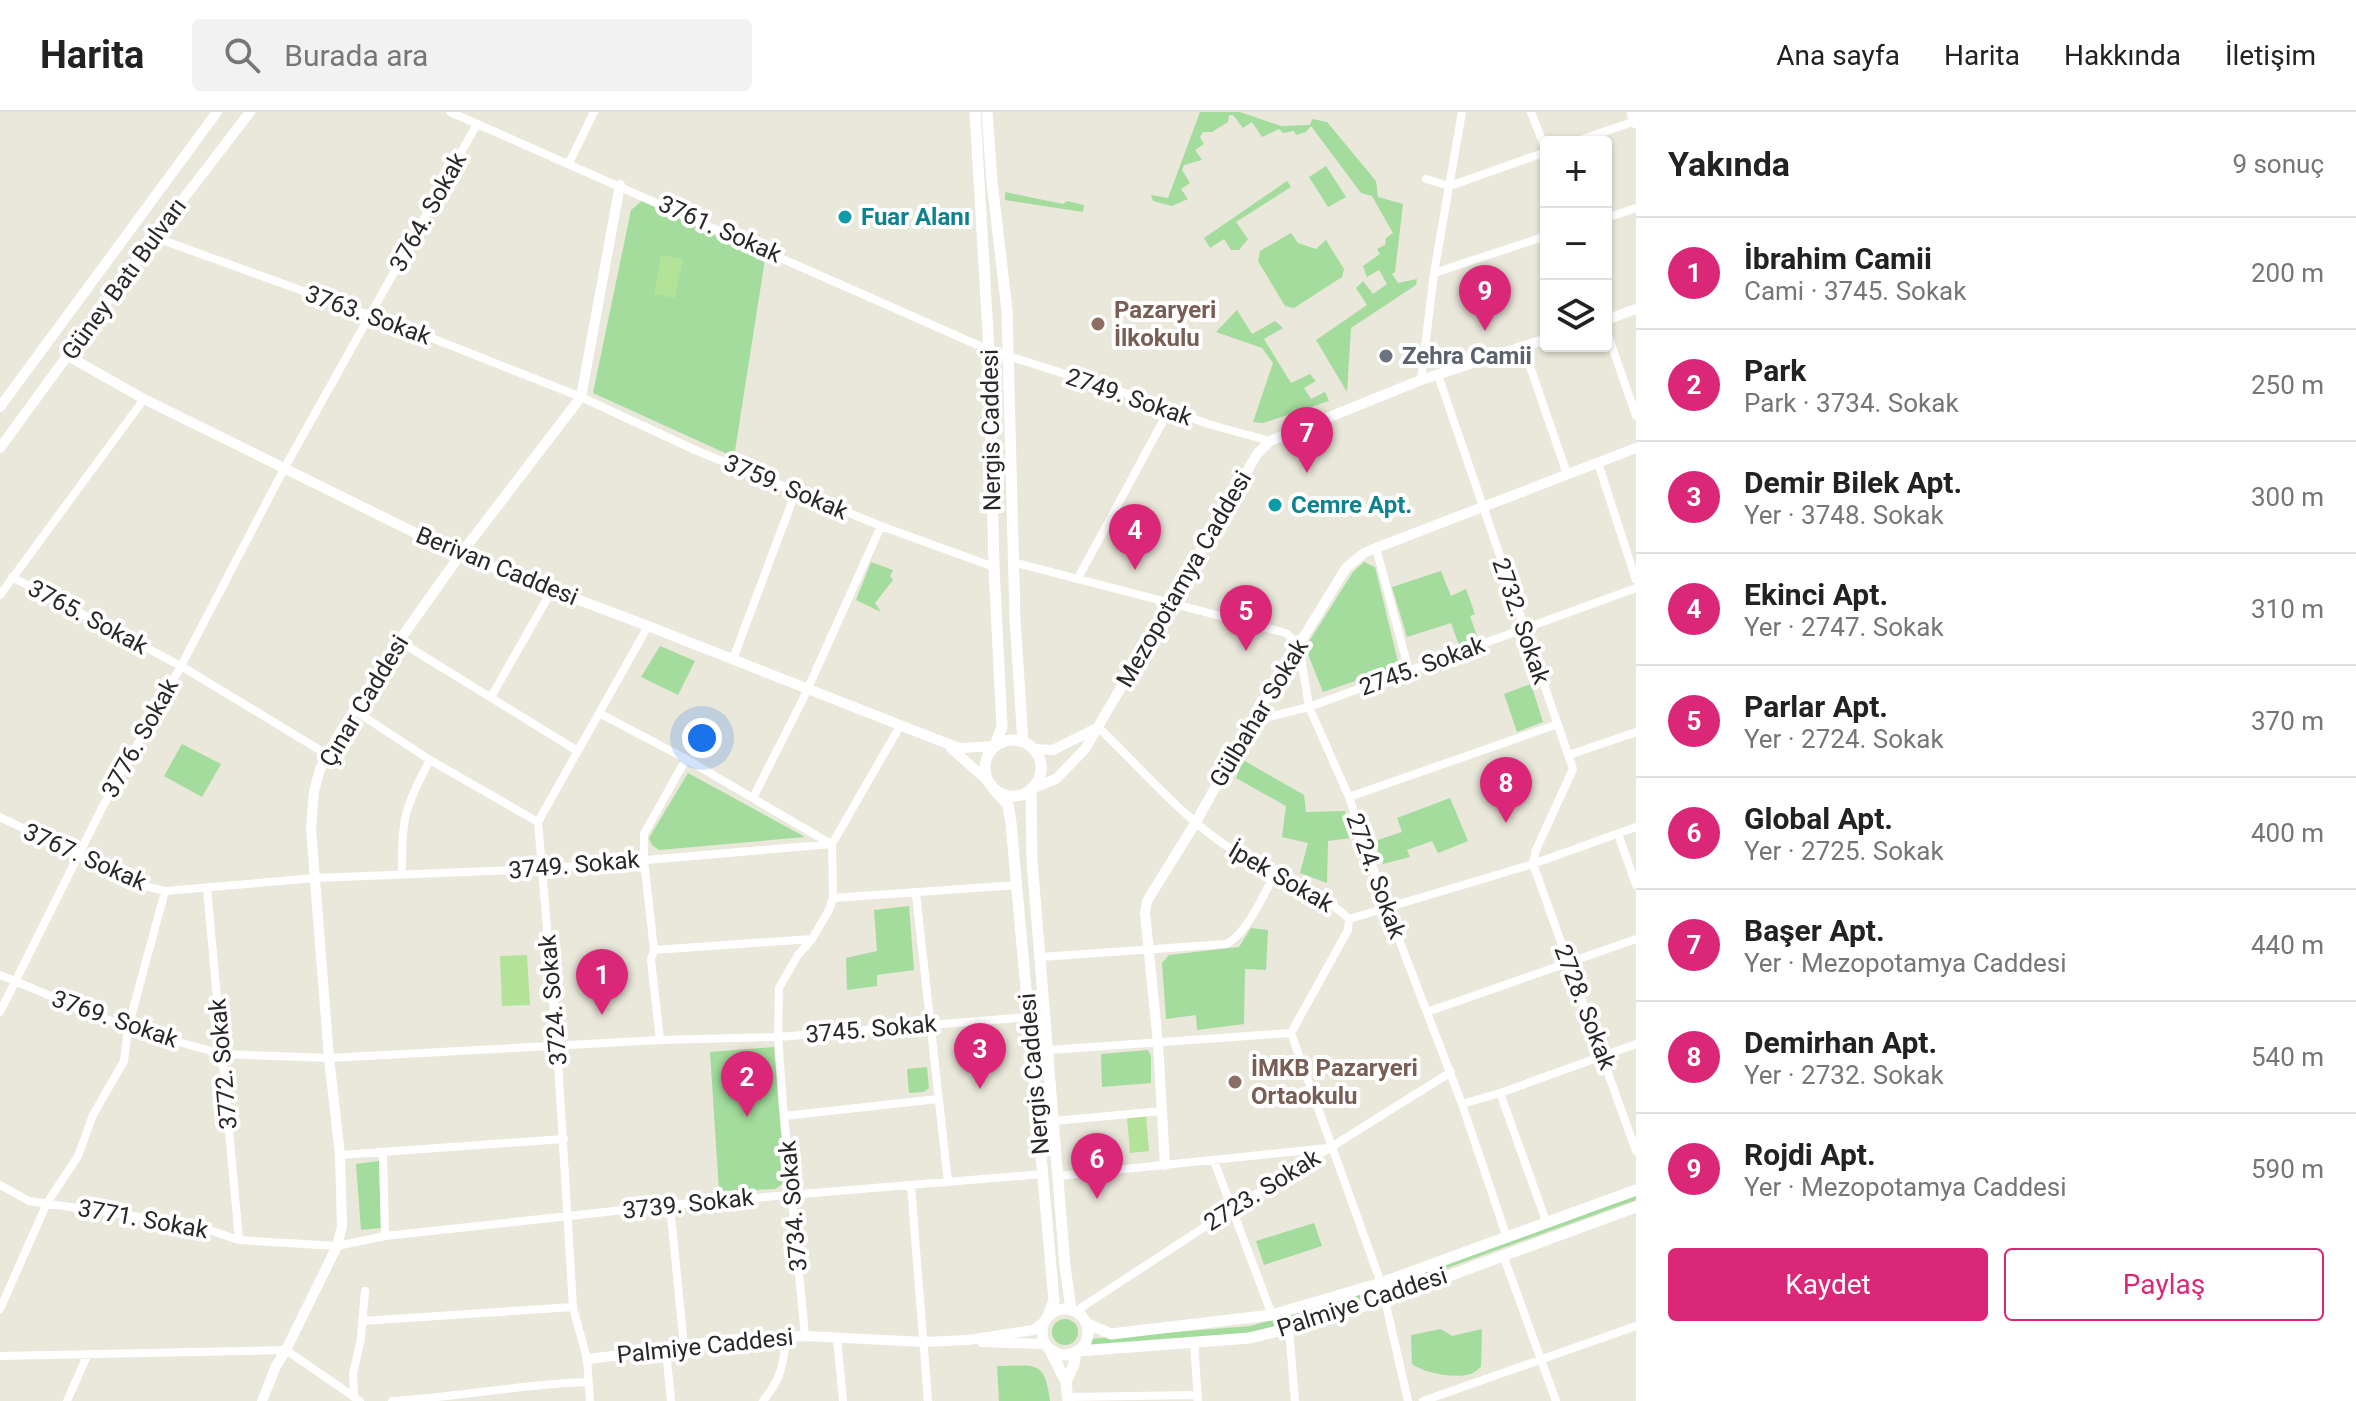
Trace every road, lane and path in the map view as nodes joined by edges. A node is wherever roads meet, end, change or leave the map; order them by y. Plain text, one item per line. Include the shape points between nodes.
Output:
1 (217, 112) edge
2 (250, 112) edge
3 (450, 112) edge
4 (594, 112) edge
5 (975, 112) edge
6 (987, 112) edge
7 (1462, 112) edge
8 (1531, 112) edge
9 (1632, 112) edge
10 (1636, 122) edge
11 (477, 124) junction
12 (1540, 136) edge
13 (1593, 136) edge
14 (1540, 154) edge
15 (569, 163) junction
16 (1426, 179) dead end
17 (620, 185) junction
18 (1450, 186) junction
19 (1636, 208) edge
20 (1612, 216) edge
21 (154, 237) junction
22 (1540, 238) edge
23 (1434, 273) junction
24 (1636, 309) edge
25 (370, 315) junction
26 (1612, 318) edge
27 (1540, 341) edge
28 (1523, 346) junction
29 (1612, 346) edge
30 (989, 350) junction
31 (1009, 354) junction
32 (68, 356) junction
33 (1438, 375) junction
34 (1421, 380) junction
35 (581, 397) junction
36 (144, 399) junction
37 (0, 407) edge
38 (1169, 410) junction
39 (1636, 416) edge
40 (1270, 441) junction
41 (0, 448) edge
42 (1636, 448) edge
43 (1598, 463) junction
44 (285, 467) junction
45 (1567, 474) junction
46 (796, 491) junction
47 (1483, 509) junction
48 (881, 526) junction
49 (1376, 548) junction
50 (460, 555) junction
51 (1013, 562) junction
52 (994, 567) junction
53 (12, 577) junction
54 (1078, 578) junction
55 (1636, 580) edge
56 (1636, 588) edge
57 (552, 590) junction
58 (0, 595) edge
59 (1169, 605) junction
60 (648, 626) junction
61 (1523, 629) junction
62 (399, 641) junction
63 (1299, 645) junction
64 (733, 659) junction
65 (181, 666) junction
66 (1409, 671) junction
67 (808, 688) junction
68 (491, 697) junction
69 (1309, 707) junction
70 (354, 710) junction
71 (599, 713) junction
72 (1252, 721) junction
73 (1558, 724) junction
74 (900, 726) junction
75 (1098, 727) junction
76 (1636, 732) edge
77 (943, 742) junction
78 (995, 746) junction
79 (1028, 746) junction
80 (576, 750) junction
81 (328, 755) junction
82 (1569, 755) junction
83 (686, 759) junction
84 (430, 760) junction
85 (991, 784) junction
86 (1031, 789) junction
87 (1349, 797) junction
88 (753, 798) junction
89 (0, 817) edge
90 (538, 822) junction
91 (1196, 822) junction
92 (1636, 827) edge
93 (1618, 834) junction
94 (832, 844) junction
95 (77, 854) junction
96 (644, 860) junction
97 (1533, 864) junction
98 (542, 869) junction
99 (1275, 873) junction
100 (402, 875) junction
101 (316, 878) junction
102 (1017, 885) junction
103 (1636, 885) edge
104 (207, 888) junction
105 (165, 891) junction
106 (916, 894) junction
107 (833, 898) junction
108 (1387, 908) junction
109 (1349, 919) junction
110 (812, 939) junction
111 (1636, 939) edge
112 (1148, 949) junction
113 (654, 950) junction
114 (1041, 957) junction
115 (1567, 963) junction
116 (0, 975) edge
117 (16, 983) junction
118 (0, 1012) edge
119 (1427, 1012) junction
120 (1029, 1017) junction
121 (931, 1024) junction
122 (128, 1028) junction
123 (1291, 1033) junction
124 (778, 1037) junction
125 (660, 1040) junction
126 (1158, 1043) junction
127 (1636, 1044) edge
128 (557, 1046) junction
129 (1049, 1050) junction
130 (222, 1054) junction
131 (1604, 1057) junction
132 (329, 1058) junction
133 (1451, 1072) junction
134 (1500, 1093) junction
135 (938, 1099) junction
136 (1462, 1104) junction
137 (1162, 1111) junction
138 (784, 1116) junction
139 (1054, 1121) junction
140 (564, 1139) junction
141 (1331, 1147) junction
142 (1636, 1151) edge
143 (383, 1152) junction
144 (340, 1155) junction
145 (1214, 1161) junction
146 (1165, 1165) junction
147 (1042, 1174) junction
148 (1058, 1176) junction
149 (948, 1182) junction
150 (0, 1185) edge
151 (911, 1186) junction
152 (1636, 1190) edge
153 (792, 1194) junction
154 (47, 1203) junction
155 (670, 1205) junction
156 (1636, 1207) edge
157 (1232, 1209) junction
158 (569, 1217) junction
159 (1546, 1221) junction
160 (1506, 1235) junction
161 (385, 1236) junction
162 (239, 1240) junction
163 (337, 1246) junction
164 (1503, 1255) junction
165 (1381, 1283) junction
166 (365, 1291) dead end
167 (1386, 1299) junction
168 (573, 1307) junction
169 (0, 1309) edge
170 (1074, 1311) junction
171 (1272, 1315) junction
172 (1046, 1319) junction
173 (362, 1321) junction
174 (1086, 1323) junction
175 (1636, 1326) edge
176 (1289, 1329) junction
177 (805, 1336) junction
178 (787, 1338) junction
179 (837, 1338) junction
180 (968, 1340) junction
181 (924, 1342) junction
182 (1194, 1342) junction
183 (684, 1347) junction
184 (1047, 1347) junction
185 (286, 1350) junction
186 (666, 1350) junction
187 (1077, 1352) junction
188 (0, 1356) edge
189 (87, 1356) junction
190 (587, 1359) junction
191 (1541, 1359) junction
192 (588, 1382) junction
193 (1066, 1382) junction
194 (1198, 1398) edge
195 (357, 1399) edge
196 (1068, 1399) edge
197 (67, 1401) edge
198 (262, 1401) edge
199 (392, 1401) edge
200 (590, 1401) edge
201 (671, 1401) edge
202 (763, 1401) edge
203 (843, 1401) edge
204 (928, 1401) edge
205 (1295, 1401) edge
206 (1408, 1401) edge
207 (1423, 1401) edge
208 (1556, 1401) edge

1 - 37 street, Güney Batı Bulvarı
2 - 21 street, Güney Batı Bulvarı
3 - 11 street, 3761. Sokak
4 - 15 street
5 - 30 main road, Nergis Caddesi
6 - 31 main road, Nergis Caddesi
7 - 18 street
8 - 12 street
9 - 10 main road
10 - 13 street
11 - 15 street, 3761. Sokak
11 - 25 street, 3764. Sokak
14 - 18 street
15 - 17 street, 3761. Sokak
16 - 18 street
17 - 30 street, 3761. Sokak
17 - 35 street, Çınar Caddesi
18 - 23 street
19 - 20 street
21 - 25 street, 3763. Sokak
21 - 32 street, Güney Batı Bulvarı
22 - 23 street
23 - 34 street
24 - 26 street
25 - 35 street, 3763. Sokak
25 - 44 street, 3764. Sokak
27 - 28 street, Mezopotamya Caddesi
28 - 33 street, Mezopotamya Caddesi
28 - 45 street
29 - 39 street
30 - 31 street, 2749. Sokak
30 - 52 main road, Nergis Caddesi
31 - 38 street, 2749. Sokak
31 - 51 main road, Nergis Caddesi
32 - 36 street, Berivan Caddesi
32 - 41 street, Güney Batı Bulvarı
33 - 34 street, Mezopotamya Caddesi
33 - 47 street, 2732. Sokak
34 - 40 street, Mezopotamya Caddesi
35 - 46 street, 3759. Sokak
35 - 50 street, Çınar Caddesi
36 - 44 street, Berivan Caddesi
36 - 53 street
38 - 40 street, 2749. Sokak
38 - 54 street
40 - 59 street, Mezopotamya Caddesi via 1257,454
42 - 43 street, Gülbahar Sokak
43 - 45 street, Gülbahar Sokak
43 - 55 street
44 - 50 street, Berivan Caddesi
44 - 65 street, 3776. Sokak
45 - 47 street, Gülbahar Sokak
46 - 48 street, 3759. Sokak
46 - 64 street
47 - 49 street, Gülbahar Sokak
47 - 61 street, 2732. Sokak
48 - 52 street, 3759. Sokak
48 - 67 street
49 - 63 street, Gülbahar Sokak via 1346,568
49 - 66 street
50 - 57 street, Berivan Caddesi
50 - 62 street, Çınar Caddesi
51 - 54 street
51 - 79 main road, Nergis Caddesi
52 - 78 main road, Nergis Caddesi via 1002,727
53 - 58 street
53 - 65 street, 3765. Sokak
54 - 59 street
56 - 61 street, 2745. Sokak
57 - 60 street, Berivan Caddesi
57 - 68 street
59 - 63 street via 1286,633
59 - 75 street, Mezopotamya Caddesi
60 - 64 street, Berivan Caddesi
60 - 71 street
61 - 66 street, 2745. Sokak
61 - 73 street, 2732. Sokak
62 - 68 street
62 - 70 street, Çınar Caddesi
63 - 69 street, 2724. Sokak
63 - 72 street, Gülbahar Sokak
64 - 67 street, Berivan Caddesi
65 - 81 street, 3765. Sokak
65 - 95 street, 3776. Sokak
66 - 69 street, 2745. Sokak
67 - 74 street, Berivan Caddesi
67 - 88 street
68 - 80 street
69 - 72 street, 2745. Sokak
69 - 87 street, 2724. Sokak
70 - 81 street, Çınar Caddesi
70 - 84 street
71 - 80 street
71 - 83 street
72 - 91 street, Gülbahar Sokak
73 - 82 street, 2732. Sokak
73 - 87 street
74 - 77 street, Berivan Caddesi
74 - 94 street
75 - 79 street via 1053,750
75 - 86 street, Mezopotamya Caddesi via 1056,779
75 - 91 street, İpek Sokak
76 - 82 street
77 - 78 street via 960,748
77 - 85 street
78 - 79 main road via 1013,740
78 - 85 main road via 986,762
79 - 86 main road via 1041,769
80 - 90 street
81 - 101 street, Çınar Caddesi via 314,791
82 - 97 street, 2732. Sokak via 1570,780
83 - 88 street
83 - 96 street via 644,834
84 - 90 street
84 - 100 street via 403,823
85 - 86 main road via 1010,796
85 - 102 main road, Nergis Caddesi via 1008,805
86 - 114 main road, Nergis Caddesi
87 - 108 street, 2724. Sokak
88 - 94 street
89 - 95 street, 3767. Sokak
90 - 98 street, 3724. Sokak
91 - 99 street, İpek Sokak
91 - 112 street, Gülbahar Sokak via 1147,901
92 - 93 street, İpek Sokak
93 - 97 street, İpek Sokak
93 - 103 street
94 - 96 street, 3749. Sokak
94 - 107 street, 3734. Sokak
95 - 105 street, 3767. Sokak via 140,885
95 - 117 street, 3776. Sokak
96 - 98 street, 3749. Sokak
96 - 113 street
97 - 108 street, İpek Sokak
97 - 115 street, 2728. Sokak
98 - 100 street, 3749. Sokak
98 - 128 street, 3724. Sokak
99 - 109 street, İpek Sokak via 1324,898
99 - 112 street via 1232,942
100 - 101 street, 3749. Sokak
101 - 104 street, 3767. Sokak
101 - 132 street, Çınar Caddesi
102 - 106 street
102 - 120 main road, Nergis Caddesi
104 - 105 street, 3767. Sokak
104 - 130 street, 3772. Sokak
105 - 122 street
106 - 107 street
106 - 121 street
107 - 110 street, 3734. Sokak
108 - 109 street, İpek Sokak
108 - 119 street, 2724. Sokak
109 - 123 street via 1348,930
110 - 113 street
110 - 124 street, 3734. Sokak via 779,988
111 - 115 street
112 - 114 street
112 - 126 street, Gülbahar Sokak
113 - 125 street
114 - 129 main road, Nergis Caddesi
115 - 119 street
115 - 131 street, 2728. Sokak
116 - 117 street, 3769. Sokak
117 - 118 street, 3776. Sokak
117 - 122 street, 3769. Sokak
119 - 133 street, 2724. Sokak
120 - 121 street, 3745. Sokak
120 - 147 main road, Nergis Caddesi
121 - 124 street, 3745. Sokak
121 - 135 street
122 - 130 street, 3769. Sokak
122 - 154 street via 124,1061 93,1115 78,1156
123 - 126 street
123 - 141 street
124 - 125 street, 3745. Sokak
124 - 138 street, 3734. Sokak
125 - 128 street, 3745. Sokak
126 - 129 street
126 - 137 street, Gülbahar Sokak
127 - 131 street
128 - 132 street, 3745. Sokak
128 - 140 street, 3724. Sokak
129 - 139 main road, Nergis Caddesi
130 - 132 street, 3769. Sokak
130 - 162 street, 3772. Sokak
131 - 134 street
131 - 142 street, 2728. Sokak
132 - 144 street, Çınar Caddesi
133 - 136 street, 2724. Sokak
133 - 141 street, 2723. Sokak
134 - 136 street
134 - 159 street
135 - 138 street
135 - 149 street
136 - 160 street, 2724. Sokak
137 - 139 street
137 - 146 street, Gülbahar Sokak
138 - 153 street, 3734. Sokak
139 - 148 main road, Nergis Caddesi
140 - 143 street
140 - 158 street, 3724. Sokak
141 - 145 street
141 - 157 street, 2723. Sokak
141 - 165 street
143 - 144 street
143 - 161 street
144 - 163 street, Çınar Caddesi via 342,1226
145 - 146 street
145 - 157 street
146 - 148 street
147 - 149 street, 3739. Sokak
147 - 172 main road, Nergis Caddesi via 1054,1300
148 - 170 main road, Nergis Caddesi
149 - 151 street, 3739. Sokak
150 - 154 street, 3771. Sokak via 29,1201
151 - 153 street, 3739. Sokak
151 - 181 street
152 - 159 main road, Palmiye Caddesi
153 - 155 street, 3739. Sokak
153 - 177 street, 3734. Sokak
154 - 162 street, 3771. Sokak via 194,1225
154 - 169 street
155 - 158 street, 3739. Sokak
155 - 183 street
156 - 164 main road, Palmiye Caddesi
157 - 170 street, 2723. Sokak
157 - 171 street
158 - 161 street, 3739. Sokak
158 - 168 street, 3724. Sokak
159 - 160 main road, Palmiye Caddesi
160 - 165 main road, Palmiye Caddesi
161 - 163 street, 3739. Sokak
162 - 163 street, 3771. Sokak
163 - 185 street, Çınar Caddesi
164 - 167 main road, Palmiye Caddesi
164 - 191 street
165 - 167 street
165 - 171 main road, Palmiye Caddesi
166 - 173 street
167 - 176 main road, Palmiye Caddesi
167 - 206 street
168 - 173 street
168 - 190 street, 3724. Sokak
170 - 172 main road via 1061,1309
170 - 174 main road
171 - 174 main road, Palmiye Caddesi via 1111,1334
172 - 180 street, Palmiye Caddesi via 1033,1330
172 - 184 main road via 1042,1337
173 - 195 street via 353,1374
174 - 187 main road via 1087,1338
175 - 191 street
176 - 182 main road, Palmiye Caddesi
176 - 205 street
177 - 178 street, Palmiye Caddesi
177 - 179 street, Palmiye Caddesi
178 - 183 street, Palmiye Caddesi
178 - 202 street via 780,1377
179 - 181 street, Palmiye Caddesi
179 - 203 street
180 - 181 street, Palmiye Caddesi
180 - 184 street, Palmiye Caddesi
181 - 204 street
182 - 187 main road, Palmiye Caddesi
182 - 194 street
183 - 186 street, Palmiye Caddesi
184 - 187 main road via 1063,1355
184 - 193 main road
185 - 189 street
185 - 195 street
185 - 198 street, Çınar Caddesi
186 - 190 street, Palmiye Caddesi
186 - 201 street
187 - 193 main road
188 - 189 street
189 - 197 street
190 - 192 street, 3724. Sokak
191 - 207 street
191 - 208 street
192 - 199 street
192 - 200 street, 3724. Sokak
193 - 196 main road
194 - 196 street

